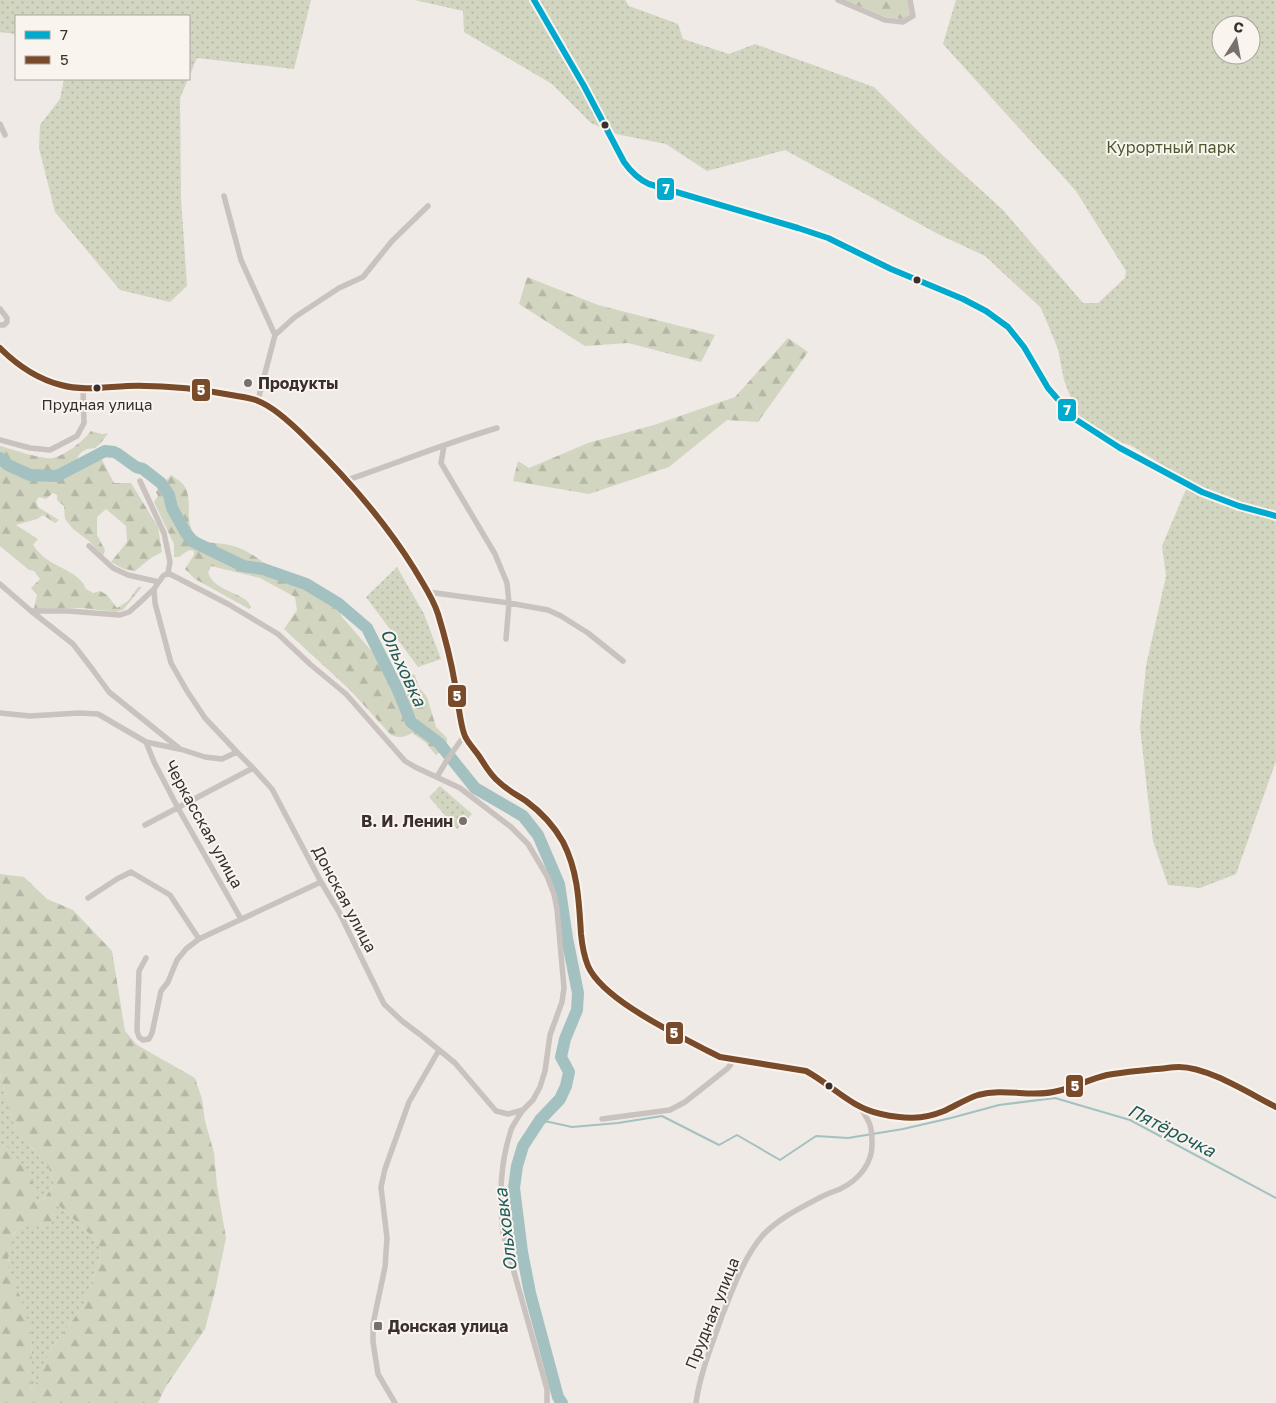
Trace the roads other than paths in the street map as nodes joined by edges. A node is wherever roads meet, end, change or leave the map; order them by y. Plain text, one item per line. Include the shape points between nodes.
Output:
1 (534, 0) edge
2 (838, 0) edge
3 (910, 0) edge
4 (0, 124) edge
5 (5, 135) dead end
6 (224, 196) dead end
7 (428, 206) dead end
8 (0, 309) edge
9 (0, 325) edge
10 (275, 335) junction
11 (0, 348) edge
12 (83, 389) junction
13 (258, 400) junction
14 (497, 428) dead end
15 (0, 440) edge
16 (444, 446) junction
17 (347, 480) junction
18 (140, 481) dead end
19 (1276, 516) edge
20 (89, 546) dead end
21 (168, 573) junction
22 (159, 582) junction
23 (0, 584) edge
24 (154, 588) junction
25 (428, 592) junction
26 (509, 603) junction
27 (31, 611) junction
28 (506, 638) dead end
29 (623, 661) dead end
30 (0, 713) edge
31 (464, 736) junction
32 (146, 742) junction
33 (180, 749) junction
34 (237, 752) junction
35 (253, 768) junction
36 (437, 777) junction
37 (178, 808) junction
38 (145, 825) dead end
39 (321, 882) junction
40 (88, 898) dead end
41 (241, 919) junction
42 (199, 939) junction
43 (146, 958) dead end
44 (439, 1050) junction
45 (732, 1059) junction
46 (1276, 1107) edge
47 (860, 1108) junction
48 (522, 1110) junction
49 (602, 1119) dead end
50 (395, 1403) edge
51 (547, 1403) edge
52 (696, 1403) edge

1 - 19 street via 624,162 640,180 828,238 986,311 1008,327 1048,388 1075,419 1120,448 1202,492
2 - 3 street via 885,20 904,22 912,16
4 - 5 street
6 - 10 street via 241,260
7 - 10 street via 392,241 363,277 339,288
8 - 9 street via 7,322
10 - 13 street
11 - 12 street via 36,375
12 - 13 street via 154,386 218,392
12 - 15 street via 84,423 77,436 50,450
13 - 17 street via 303,435
14 - 16 street
16 - 17 street
16 - 26 street via 441,464 495,554 507,583
17 - 25 street via 385,526
18 - 21 street via 164,533 170,562
20 - 22 street via 113,568
21 - 22 street
21 - 36 street via 278,634 346,694 405,760
22 - 24 street
23 - 27 street
24 - 27 street via 129,612 120,615
24 - 34 street, Донская улица via 171,664 206,718
25 - 26 street
25 - 31 street via 447,647
26 - 28 street
26 - 29 street via 548,610 561,616
27 - 33 street via 73,644 109,692
30 - 32 street, Черкасская улица via 30,716 98,714
31 - 36 street
31 - 45 street via 491,774 542,815 563,843 576,882 583,948 594,976 632,1009 708,1052
32 - 33 street, Черкасская улица
32 - 37 street, Черкасская улица
33 - 34 street via 222,759
34 - 35 street, Донская улица
35 - 37 street
35 - 39 street, Донская улица via 272,789
36 - 48 street via 460,788 511,827 528,844 554,894 564,988 562,1002 550,1035 546,1071 533,1100
37 - 38 street
37 - 41 street, Черкасская улица
39 - 41 street
39 - 44 street, Донская улица via 384,1004
40 - 42 street via 131,872 170,895
41 - 42 street
42 - 43 street via 178,960 162,991 152,1033 149,1039 143,1040 137,1031 139,971
44 - 48 street, Донская улица via 455,1063 496,1111 508,1114
44 - 50 street via 409,1102 381,1187 387,1238 386,1267 373,1342 378,1374
45 - 47 street via 806,1071
45 - 49 street via 728,1068 670,1110
46 - 47 street via 1226,1081 1179,1067 1122,1072 1055,1092 979,1095 924,1118 903,1118
47 - 52 street, Прудная улица via 872,1127 868,1166 852,1182 784,1218 754,1247 737,1279 717,1332 702,1373
48 - 51 street via 512,1128 506,1150 500,1208 503,1233 546,1389

